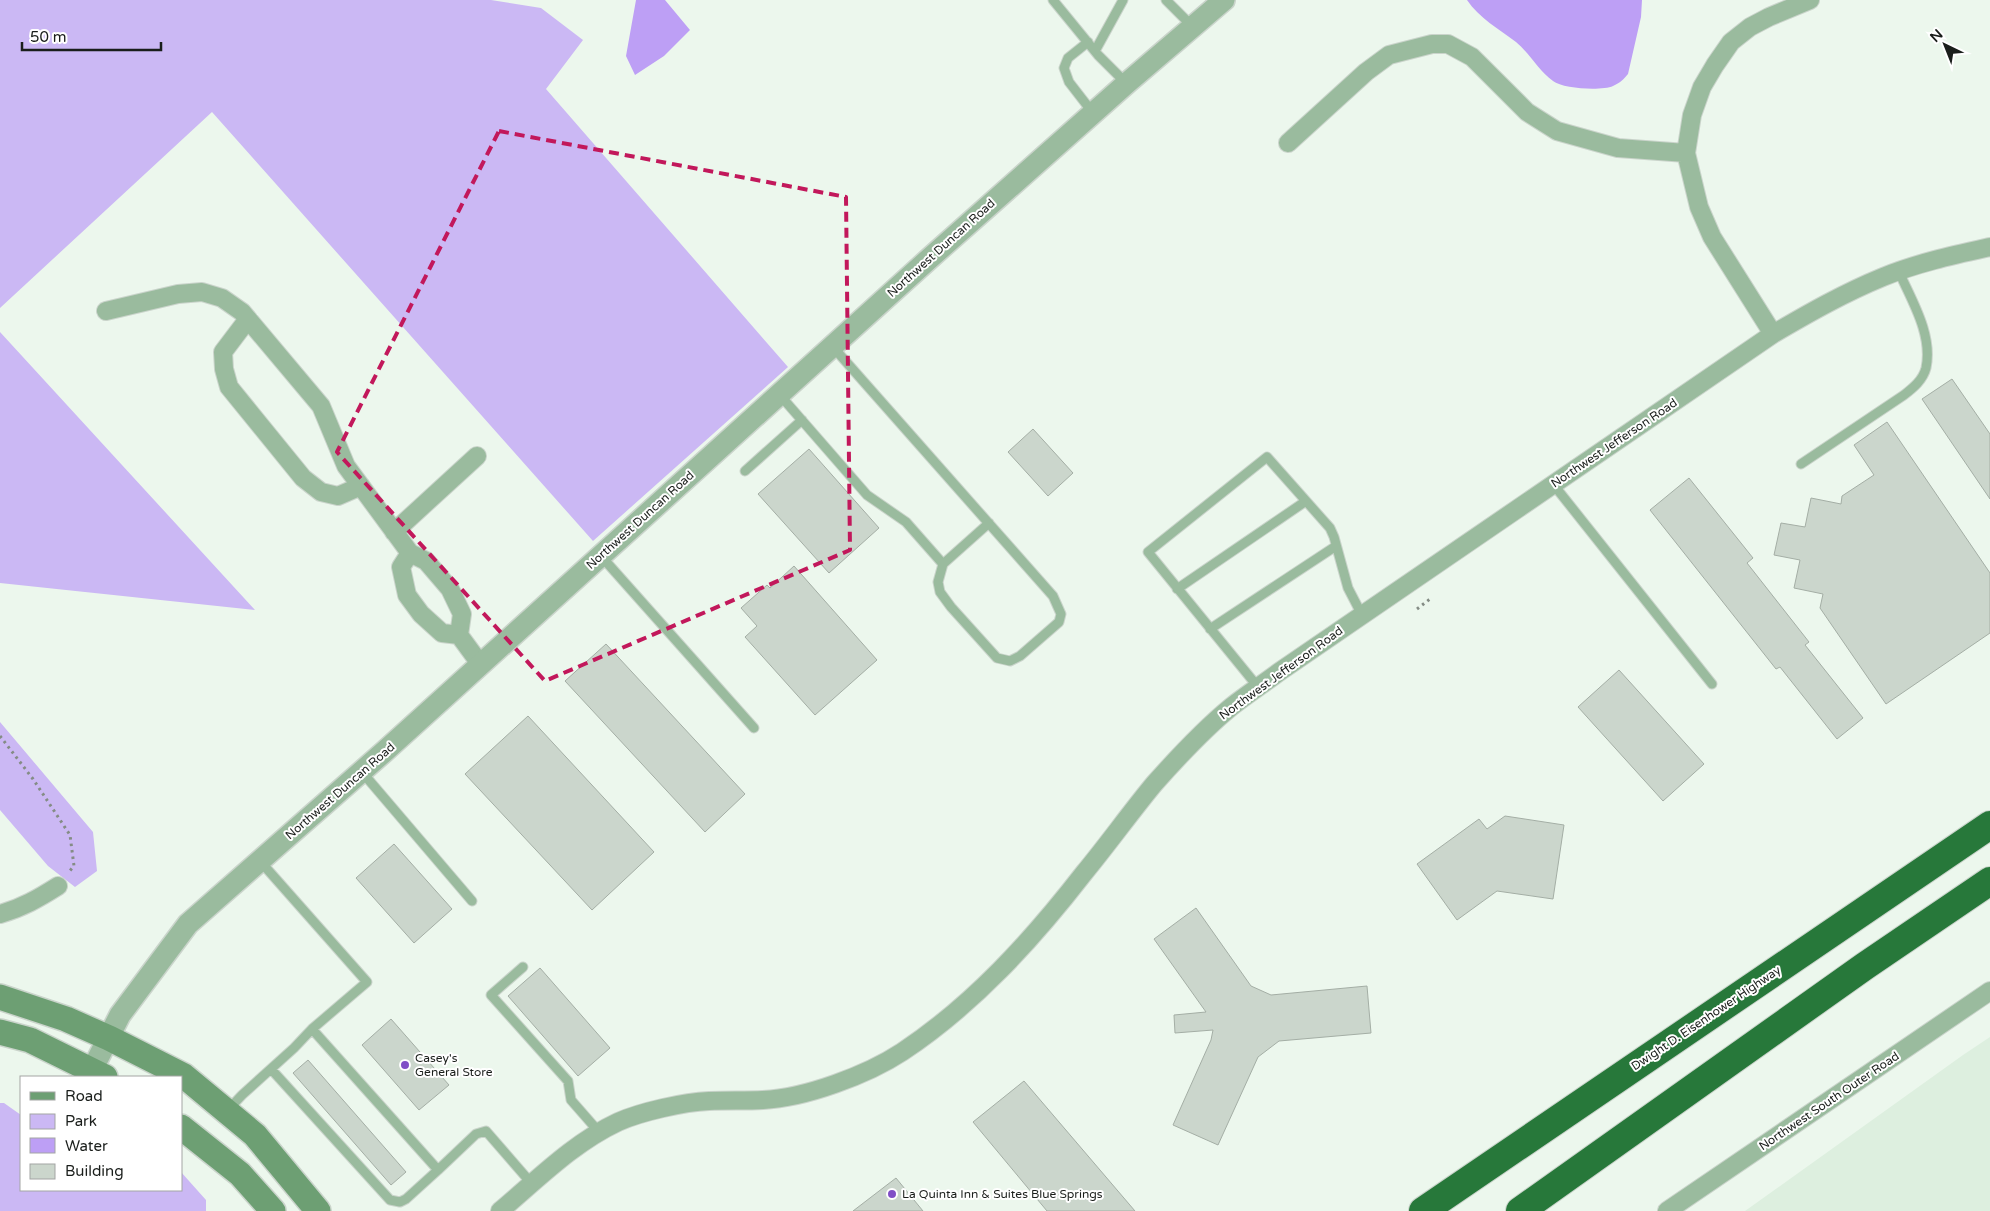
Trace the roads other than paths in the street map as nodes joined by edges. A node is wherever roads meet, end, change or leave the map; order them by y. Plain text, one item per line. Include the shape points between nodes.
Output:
1 (1053, 0) edge
2 (1123, 0) edge
3 (1166, 0) edge
4 (1224, 0) edge
5 (1810, 0) edge
6 (1192, 27) junction
7 (1088, 42) junction
8 (1095, 51) junction
9 (1127, 83) junction
10 (1093, 113) junction
11 (1288, 142) dead end
12 (1686, 154) junction
13 (1990, 247) edge
14 (1899, 272) junction
15 (106, 311) dead end
16 (248, 320) junction
17 (1773, 334) junction
18 (832, 346) junction
19 (779, 394) junction
20 (802, 420) junction
21 (477, 456) dead end
22 (1801, 464) dead end
23 (744, 471) dead end
24 (1553, 484) junction
25 (361, 486) junction
26 (1306, 501) junction
27 (989, 523) junction
28 (394, 532) junction
29 (1336, 546) junction
30 (410, 553) junction
31 (601, 556) junction
32 (943, 564) junction
33 (1177, 588) junction
34 (1362, 615) junction
35 (1210, 629) junction
36 (459, 635) junction
37 (481, 665) junction
38 (1712, 684) dead end
39 (1258, 687) junction
40 (754, 728) dead end
41 (362, 772) junction
42 (1990, 824) edge
43 (260, 861) junction
44 (1990, 881) edge
45 (58, 886) road end
46 (472, 901) dead end
47 (0, 914) edge
48 (523, 967) dead end
49 (1990, 991) edge
50 (0, 997) edge
51 (312, 1029) junction
52 (0, 1032) edge
53 (109, 1038) junction
54 (271, 1069) junction
55 (99, 1074) edge
56 (227, 1111) junction
57 (182, 1128) edge
58 (599, 1132) junction
59 (438, 1170) junction
60 (532, 1184) junction
61 (273, 1211) edge
62 (318, 1211) edge
63 (500, 1211) edge
64 (1423, 1211) edge
65 (1520, 1211) edge
66 (1667, 1211) edge

1 - 7 lane
2 - 8 lane
3 - 6 lane
4 - 6 street, Northwest Duncan Road
5 - 12 street via 1750,27 1731,42 1702,88 1692,115
6 - 9 street, Northwest Duncan Road
7 - 8 lane
7 - 10 lane via 1068,58 1064,68 1069,82
8 - 9 lane
9 - 10 street, Northwest Duncan Road
10 - 18 street, Northwest Duncan Road
11 - 12 street via 1366,72 1390,55 1432,44 1448,44 1472,58 1527,112 1557,131 1618,148
12 - 17 street via 1699,207 1712,237
13 - 14 street, Northwest Jefferson Road via 1944,257
14 - 17 street, Northwest Jefferson Road via 1826,303
14 - 22 lane via 1922,325 1927,351 1926,370 1917,385 1904,395
15 - 16 street via 178,294 202,292 222,298
16 - 25 street via 321,406 346,466
16 - 25 street via 222,352 229,387 303,478 321,492 338,496
17 - 24 street, Northwest Jefferson Road
18 - 19 street, Northwest Duncan Road
18 - 27 lane
19 - 20 lane
19 - 31 street, Northwest Duncan Road
20 - 23 lane
20 - 32 lane via 868,495 906,522
21 - 28 street
24 - 34 street, Northwest Jefferson Road
24 - 38 lane
25 - 28 street
26 - 29 lane via 1330,528
26 - 33 lane
26 - 33 lane via 1267,457 1148,552
27 - 32 lane
27 - 32 lane via 1053,596 1061,614 1059,622 1020,656 1010,661 997,658 940,592 938,582
28 - 30 street
29 - 34 lane via 1348,588
29 - 35 lane
30 - 36 street via 426,561 450,588 462,614
30 - 36 street via 401,567 407,595 421,614 442,633
31 - 37 street, Northwest Duncan Road
31 - 40 lane
33 - 35 lane
34 - 39 street, Northwest Jefferson Road
35 - 39 lane
36 - 37 street
37 - 41 street, Northwest Duncan Road
39 - 58 street, Northwest Jefferson Road via 1224,713 1160,778 1042,925 997,973 946,1020 900,1053 856,1077 811,1091 765,1100 706,1101 661,1109 619,1121
41 - 43 street, Northwest Duncan Road
41 - 46 lane
42 - 64 highway, Dwight D. Eisenhower Highway
43 - 51 lane via 367,982
43 - 53 street, Northwest Duncan Road via 188,924 120,1015
44 - 65 highway
45 - 47 street via 33,902
48 - 58 lane via 490,995 568,1081 571,1100
49 - 66 street, Northwest South Outer Road
50 - 53 main road via 66,1018
51 - 54 lane
51 - 59 lane
52 - 55 main road via 30,1040
53 - 55 street, Northwest Duncan Road
53 - 56 main road via 184,1076
54 - 56 lane
54 - 59 lane via 390,1200 400,1202 406,1199
56 - 62 main road via 255,1134
57 - 61 main road via 240,1174
58 - 60 street, Northwest Jefferson Road via 549,1167
59 - 60 lane via 476,1134 486,1131
60 - 63 street, Northwest Jefferson Road

